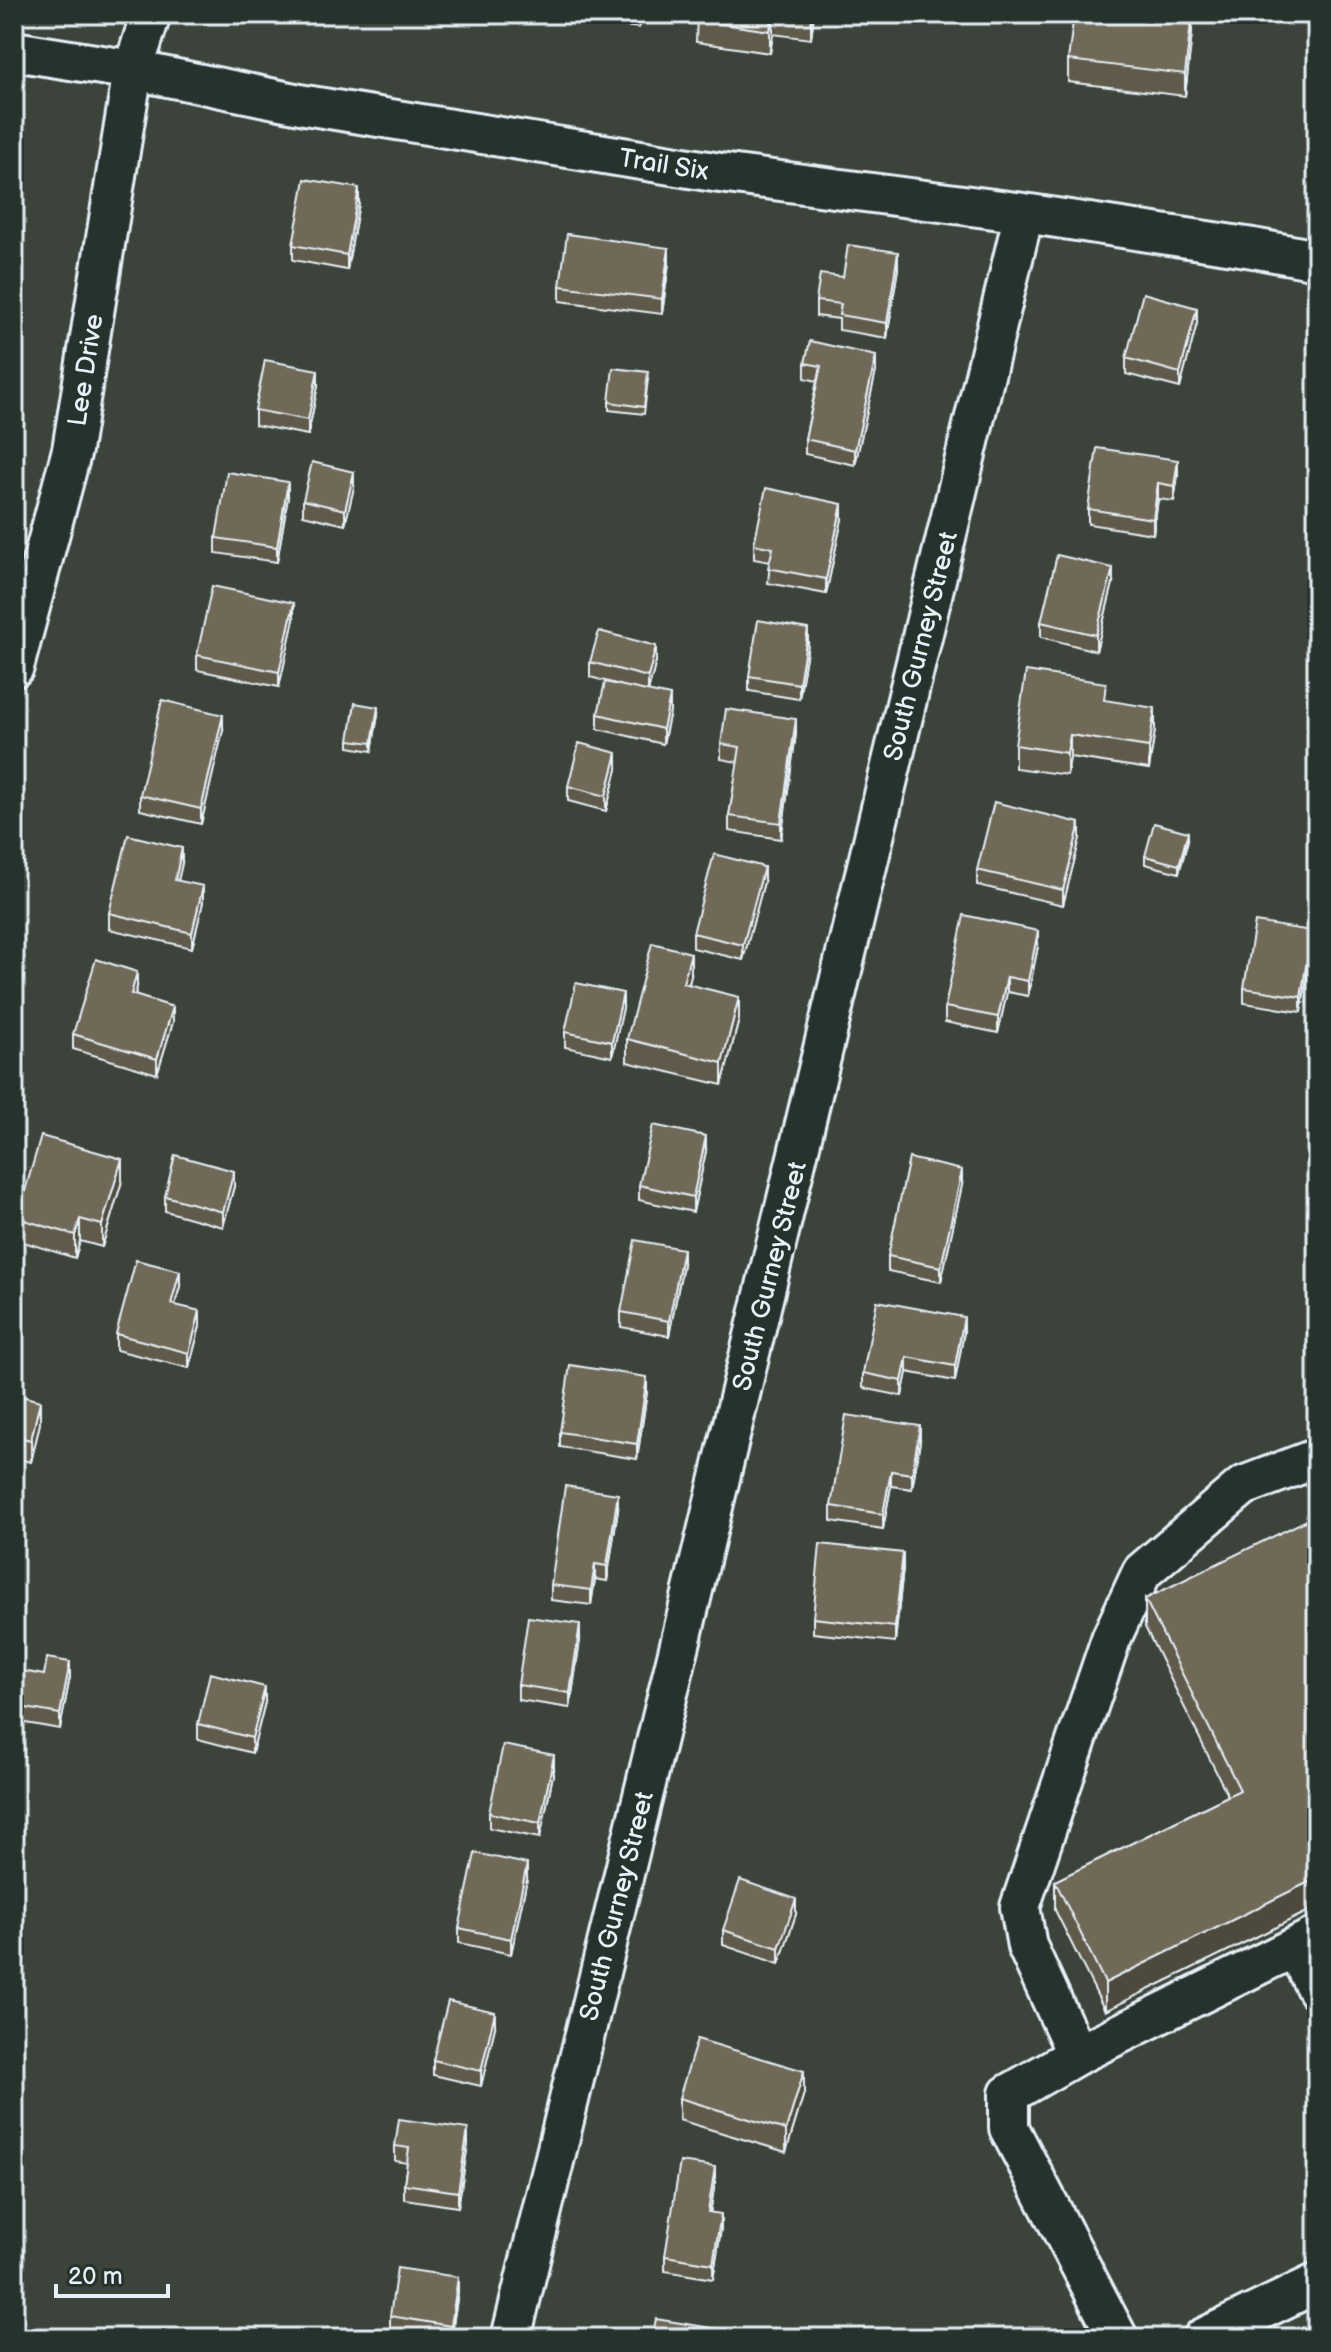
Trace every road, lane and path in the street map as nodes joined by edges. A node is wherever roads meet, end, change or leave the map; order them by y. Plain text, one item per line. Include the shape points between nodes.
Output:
1 (151, 14) edge
2 (14, 51) edge
3 (133, 70) junction
4 (1024, 213) junction
5 (1317, 260) edge
6 (14, 667) edge
7 (1317, 1458) edge
8 (1306, 1941) edge
9 (1317, 1990) edge
10 (1077, 2055) junction
11 (1317, 2283) edge
12 (511, 2338) edge
13 (1118, 2338) edge
14 (1203, 2338) edge

1 - 3 street, Lee Drive
2 - 3 street, Trail Six
3 - 4 street, Trail Six via 305,105 704,170
3 - 6 street, Lee Drive via 72,450
4 - 5 street, Trail Six
4 - 12 street, South Gurney Street
7 - 10 street via 1243,1486 1142,1572 1111,1639 1020,1907 1027,1946
8 - 9 street
8 - 10 street
10 - 13 street via 1009,2094 1009,2128
11 - 14 street

